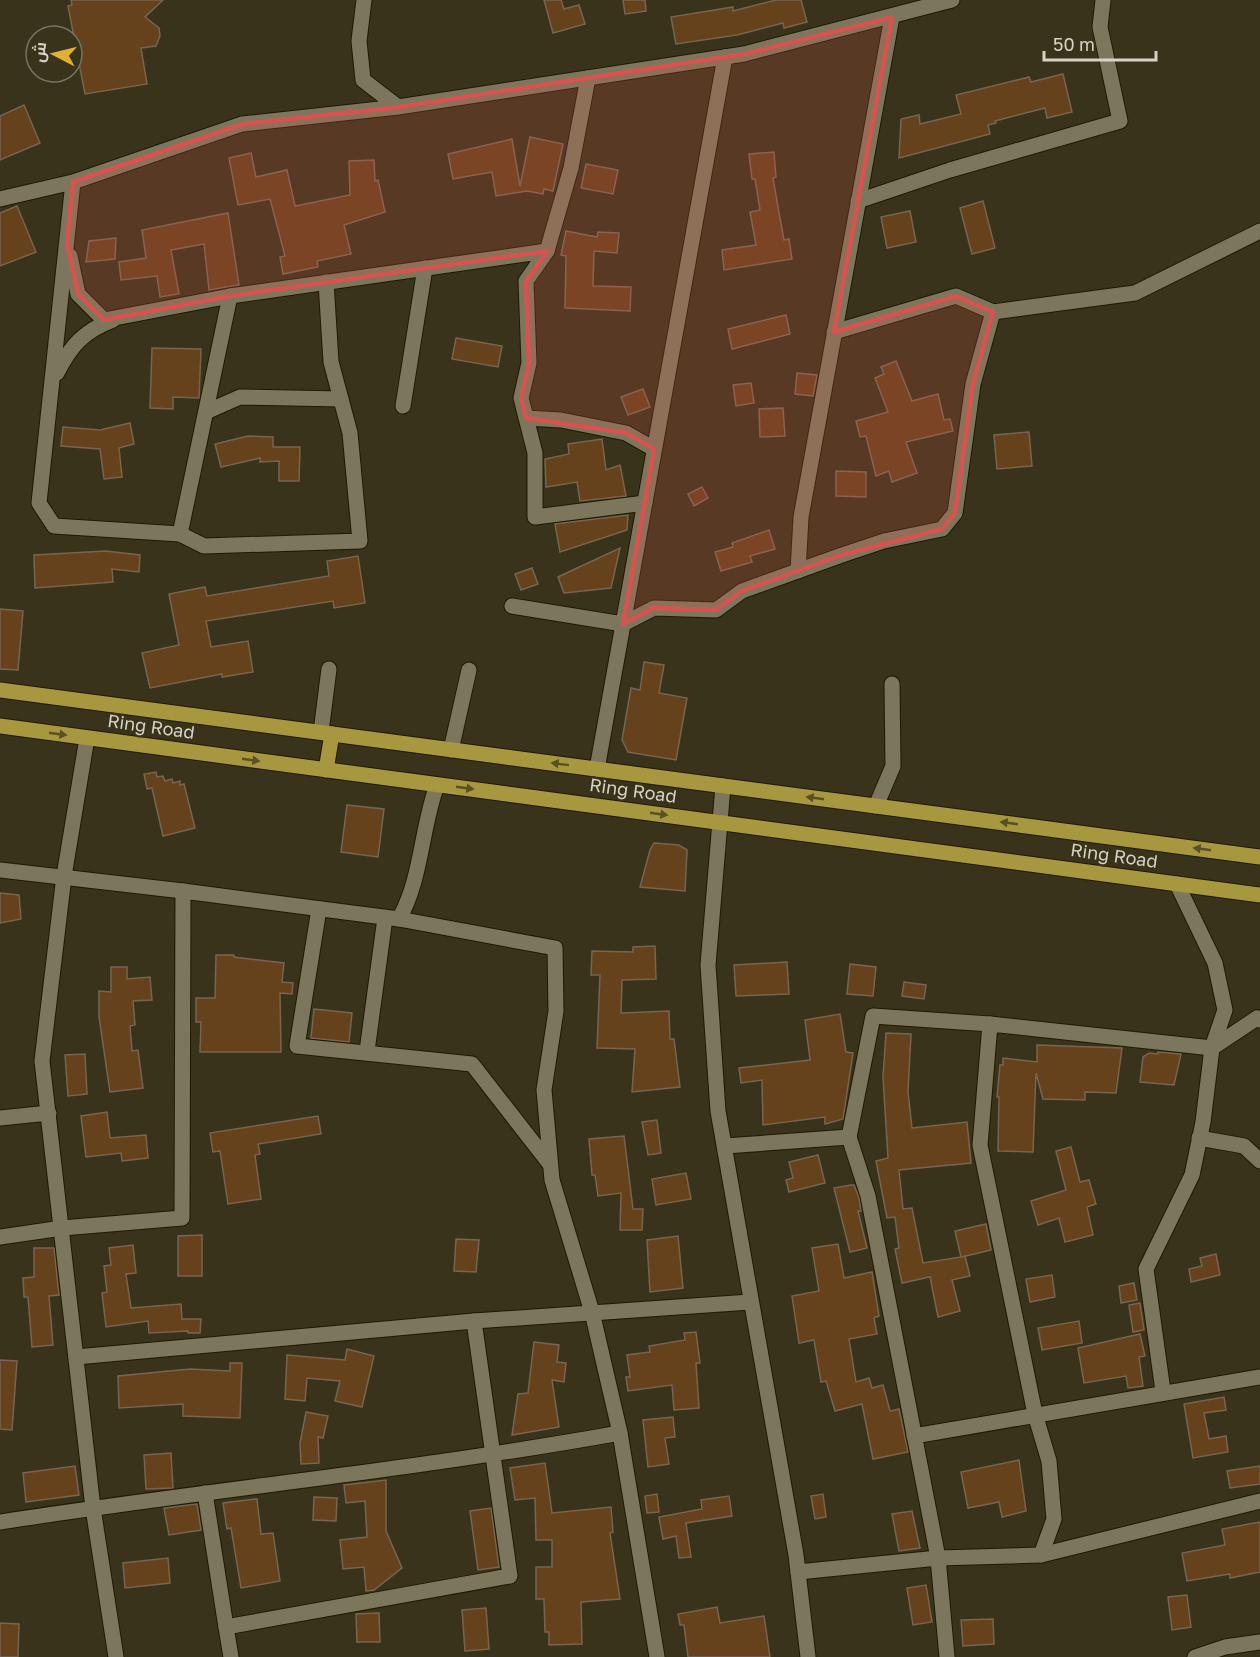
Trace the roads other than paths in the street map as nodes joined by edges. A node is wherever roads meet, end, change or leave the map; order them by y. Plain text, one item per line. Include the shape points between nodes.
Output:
1 (364, 0) edge
2 (952, 0) edge
3 (1103, 0) edge
4 (892, 17) junction
5 (725, 57) junction
6 (588, 78) junction
7 (398, 107) junction
8 (74, 182) junction
9 (0, 199) edge
10 (858, 201) junction
11 (1260, 231) edge
12 (67, 243) junction
13 (547, 251) junction
14 (425, 268) junction
15 (326, 282) junction
16 (230, 296) junction
17 (993, 312) junction
18 (121, 316) junction
19 (834, 332) junction
20 (52, 384) junction
21 (341, 399) junction
22 (403, 406) dead end
23 (206, 412) junction
24 (526, 418) junction
25 (654, 449) junction
26 (645, 503) junction
27 (180, 534) junction
28 (798, 571) junction
29 (512, 606) dead end
30 (623, 624) junction
31 (329, 669) dead end
32 (470, 670) dead end
33 (892, 684) dead end
34 (0, 690) edge
35 (0, 726) edge
36 (327, 733) junction
37 (87, 738) junction
38 (451, 750) junction
39 (597, 769) junction
40 (326, 770) junction
41 (437, 785) junction
42 (723, 786) junction
43 (876, 806) junction
44 (719, 822) junction
45 (1260, 857) edge
46 (0, 870) edge
47 (64, 876) junction
48 (1177, 884) junction
49 (183, 891) junction
50 (1260, 895) edge
51 (319, 909) junction
52 (392, 918) junction
53 (1260, 1020) edge
54 (990, 1024) junction
55 (1212, 1048) junction
56 (367, 1051) junction
57 (49, 1113) junction
58 (0, 1118) edge
59 (849, 1137) junction
60 (1199, 1138) junction
61 (725, 1146) junction
62 (1260, 1161) edge
63 (550, 1165) junction
64 (62, 1228) junction
65 (0, 1237) edge
66 (750, 1302) junction
67 (592, 1312) junction
68 (474, 1320) junction
69 (76, 1357) junction
70 (1260, 1377) edge
71 (1163, 1391) junction
72 (1035, 1414) junction
73 (620, 1433) junction
74 (914, 1436) junction
75 (494, 1455) junction
76 (205, 1492) junction
77 (1260, 1501) edge
78 (93, 1508) junction
79 (0, 1522) edge
80 (1041, 1555) junction
81 (938, 1558) junction
82 (798, 1572) junction
83 (226, 1627) junction
84 (1260, 1642) edge
85 (116, 1657) edge
86 (231, 1657) edge
87 (657, 1657) edge
88 (808, 1657) edge
89 (947, 1657) edge
90 (1195, 1657) edge

1 - 7 street via 359,41 363,80
2 - 4 street
3 - 10 street via 1100,27 1120,121
4 - 5 street
4 - 10 street
5 - 6 street
5 - 25 street
6 - 7 street
6 - 13 street via 571,168
7 - 8 street via 242,124
8 - 9 street
8 - 12 street
10 - 19 street
11 - 17 street via 1135,293
12 - 18 street via 78,294 104,320
12 - 20 street
13 - 14 street
13 - 24 street via 526,281 529,363 521,398
14 - 15 street
14 - 22 street
15 - 16 street
15 - 21 street via 331,362
16 - 18 street
16 - 23 street
17 - 19 street via 956,296
17 - 28 street via 973,384 955,513 942,529 884,541
18 - 20 street via 95,327 68,350
19 - 28 street via 801,517
20 - 27 street via 39,503 54,526
21 - 23 street via 240,397
21 - 27 street via 350,433 360,541 204,546
23 - 27 street
24 - 25 street via 561,420 626,433
24 - 26 street via 535,453 534,517
25 - 26 street
26 - 30 street
28 - 30 street via 742,591 716,610 654,608
29 - 30 street
30 - 39 street
31 - 36 street
32 - 38 street
33 - 43 street via 893,765
34 - 36 main road, Ring Road
35 -> 37 main road, Ring Road
36 - 38 main road, Ring Road
36 - 40 main road
37 -> 40 main road, Ring Road
37 - 47 street
39 -> 38 main road, Ring Road
39 - 42 main road, Ring Road
40 - 41 main road, Ring Road
41 -> 44 main road, Ring Road
41 - 52 street via 427,813 411,898
43 -> 42 main road, Ring Road
42 - 44 street
45 -> 43 main road, Ring Road
44 - 48 main road, Ring Road
44 - 61 street via 708,965 718,1111
46 - 47 street
47 - 49 street
47 - 57 street via 42,1061
48 - 50 main road, Ring Road
48 - 55 street via 1215,963 1225,1010
49 - 51 street
49 - 64 street via 182,1218
51 - 52 street
51 - 56 street via 297,1046
52 - 56 street
52 - 63 street via 555,948 556,1011 544,1090
53 - 55 street via 1257,1018
54 - 55 street
54 - 59 street via 873,1016
54 - 72 street via 980,1144
55 - 60 street
56 - 63 street via 472,1064
57 - 58 street
57 - 64 street
59 - 61 street
59 - 74 street via 868,1196
60 - 62 street via 1244,1146
60 - 71 street via 1192,1175 1146,1269
61 - 66 street
63 - 67 street
64 - 65 street
64 - 69 street
66 - 67 street
66 - 82 street
67 - 68 street
67 - 73 street
68 - 69 street
68 - 75 street
69 - 78 street
70 - 71 street
71 - 72 street
72 - 74 street
72 - 80 street via 1049,1461 1054,1519
73 - 75 street
73 - 87 street
74 - 81 street
75 - 76 street
75 - 83 street via 510,1576
76 - 78 street
76 - 83 street
77 - 80 street
78 - 79 street
78 - 85 street
80 - 81 street
81 - 82 street
81 - 89 street
82 - 88 street
83 - 86 street
84 - 90 street

